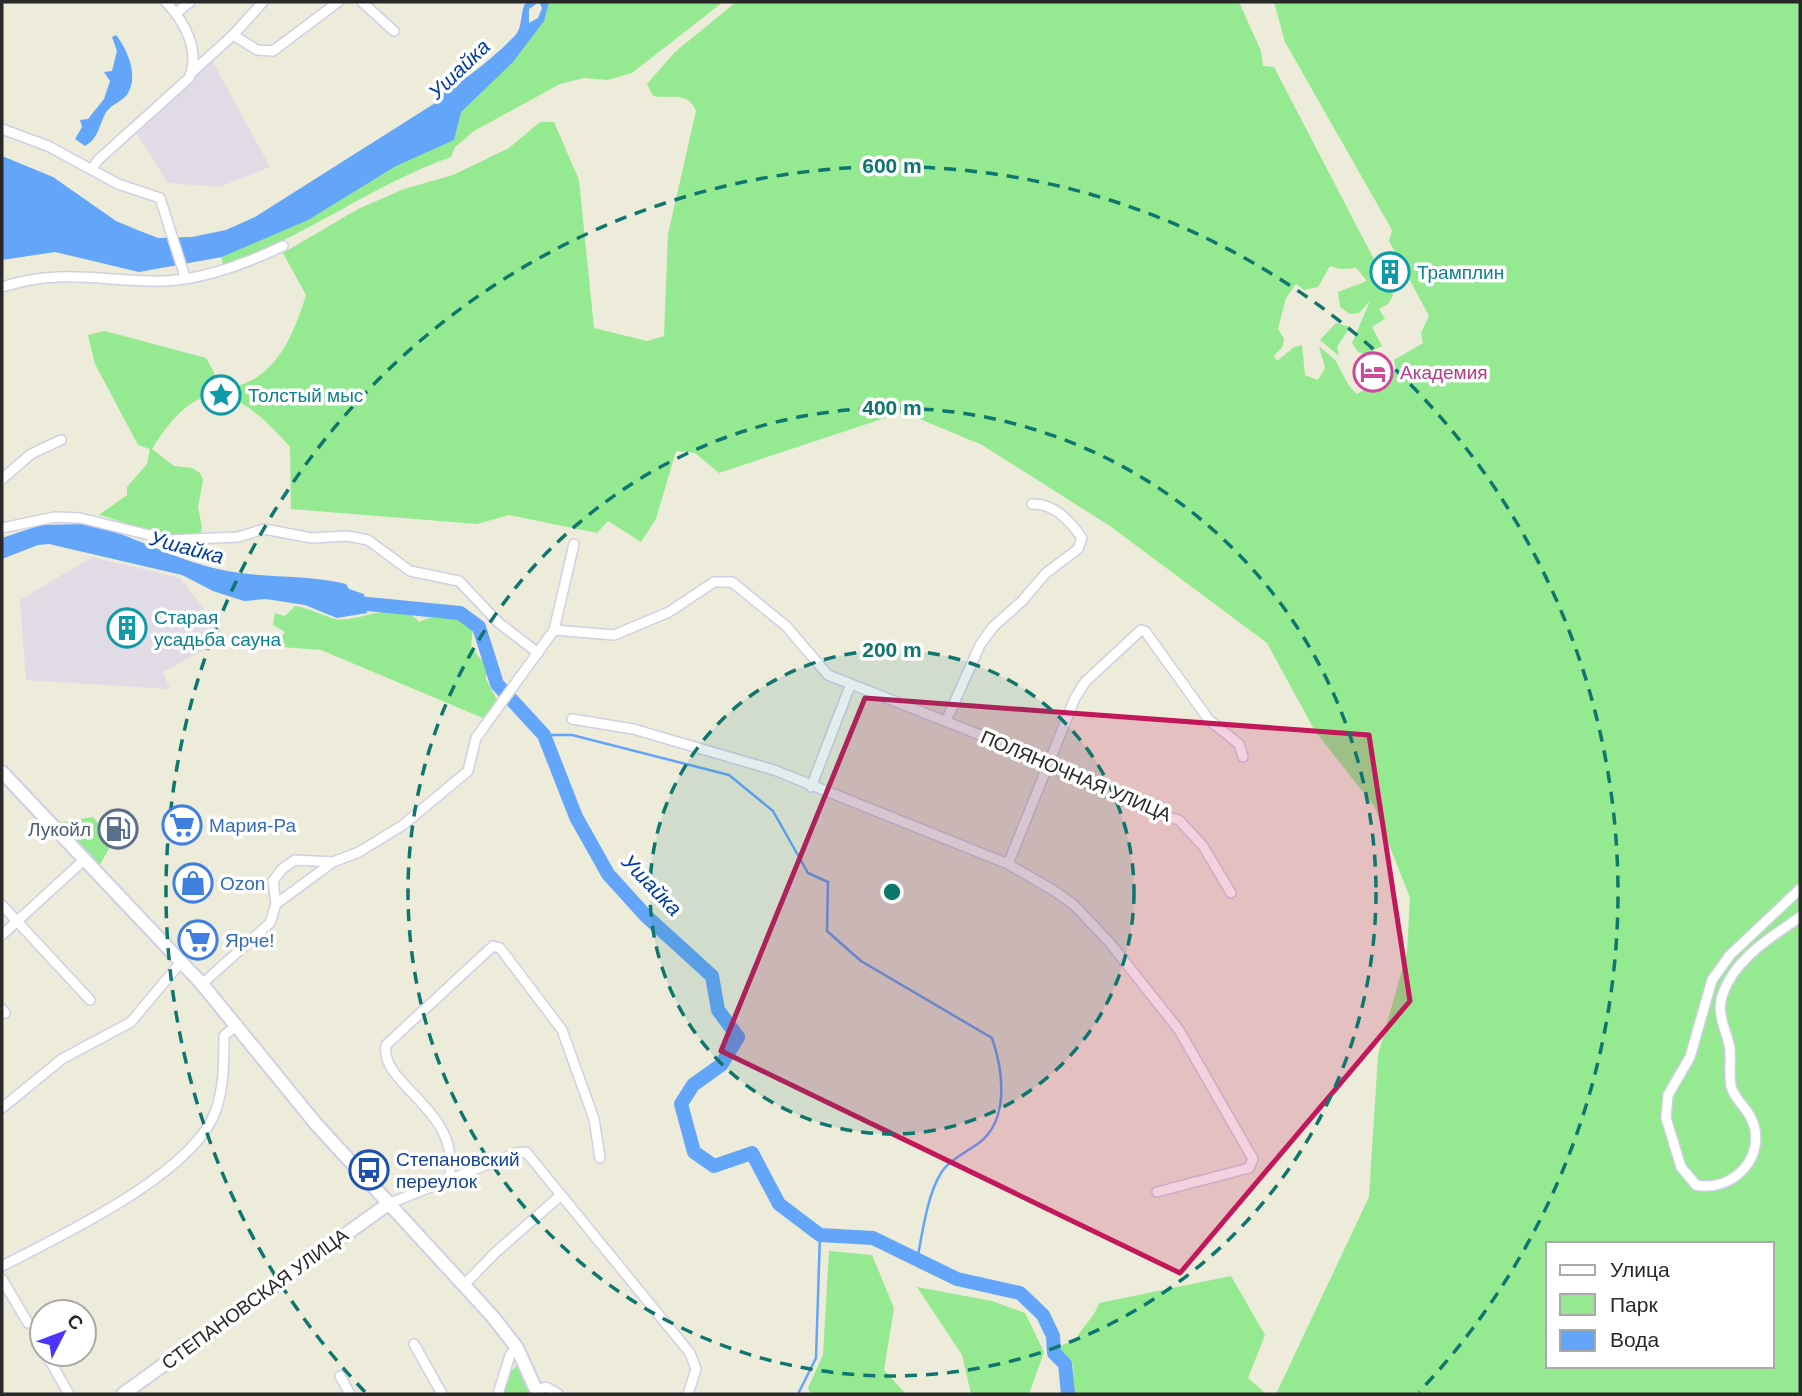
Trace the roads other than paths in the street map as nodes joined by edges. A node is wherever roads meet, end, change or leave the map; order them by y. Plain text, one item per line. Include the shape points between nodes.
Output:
1 (166, 2) edge
2 (190, 2) edge
3 (263, 2) edge
4 (338, 2) edge
5 (362, 2) edge
6 (176, 13) junction
7 (394, 31) dead end
8 (233, 35) junction
9 (191, 73) junction
10 (2, 129) edge
11 (92, 169) junction
12 (283, 246) dead end
13 (185, 275) junction
14 (2, 287) edge
15 (61, 440) dead end
16 (2, 479) edge
17 (1032, 504) dead end
18 (2, 528) edge
19 (574, 544) dead end
20 (554, 630) junction
21 (538, 653) junction
22 (850, 686) junction
23 (572, 719) dead end
24 (946, 720) junction
25 (1243, 757) dead end
26 (1049, 762) junction
27 (2, 772) edge
28 (811, 786) junction
29 (84, 860) junction
30 (334, 862) junction
31 (1008, 864) junction
32 (1800, 889) edge
33 (1231, 893) dead end
34 (276, 904) junction
35 (2, 905) edge
36 (1800, 917) edge
37 (17, 921) junction
38 (2, 935) edge
39 (181, 962) junction
40 (202, 984) junction
41 (90, 1000) dead end
42 (237, 1024) junction
43 (2, 1108) edge
44 (600, 1158) dead end
45 (449, 1179) junction
46 (1157, 1192) dead end
47 (561, 1195) junction
48 (388, 1204) junction
49 (2, 1266) edge
50 (2, 1279) edge
51 (464, 1285) junction
52 (28, 1323) dead end
53 (414, 1344) dead end
54 (517, 1348) junction
55 (54, 1368) edge
56 (340, 1376) dead end
57 (537, 1392) edge
58 (69, 1394) edge
59 (123, 1394) edge
60 (350, 1394) edge
61 (442, 1394) edge
62 (498, 1394) edge
63 (558, 1394) edge
64 (688, 1394) edge

1 - 6 street
2 - 6 street
3 - 8 street
4 - 8 street via 273,51 257,50
5 - 7 street
6 - 9 street via 190,39
8 - 9 street
9 - 11 street via 183,87
10 - 11 street
11 - 13 street via 118,184 156,195 165,204
12 - 13 street via 236,265
13 - 14 street via 155,282 70,274
15 - 16 street via 31,454
17 - 24 street via 1043,503 1063,516 1082,538 1078,548 993,627
18 - 21 street via 54,517 100,522 170,540 238,537 264,529 312,538 368,540 410,571 459,581 499,624
19 - 20 street
20 - 21 street
20 - 22 street, ПОЛЯНОЧНАЯ УЛИЦА via 614,635 669,612 714,582 732,582 786,626 828,675
21 - 30 street via 476,738 471,767 378,842
22 - 24 street, ПОЛЯНОЧНАЯ УЛИЦА
22 - 28 street
23 - 28 street via 705,748
24 - 26 street, ПОЛЯНОЧНАЯ УЛИЦА
25 - 26 street via 1239,744 1209,720 1141,630 1085,682
26 - 31 street
26 - 33 street, ПОЛЯНОЧНАЯ УЛИЦА via 1092,786 1179,820 1203,846
27 - 29 street
28 - 31 street
29 - 37 street
29 - 39 street
30 - 34 street
30 - 34 street via 295,860 282,869 273,881
31 - 46 street via 1073,905 1110,943 1179,1030 1250,1150 1249,1168
32 - 36 street via 1730,955 1712,980 1690,1057 1668,1095 1666,1118 1681,1167 1696,1185 1720,1186 1733,1180 1755,1148 1752,1119 1731,1087 1722,995 1739,964
34 - 40 street via 270,923
35 - 37 street
37 - 38 street
37 - 41 street
39 - 40 street
39 - 43 street via 131,1022 62,1059
40 - 42 street
42 - 48 street via 316,1124
42 - 49 street via 224,1036 216,1112 186,1154 85,1223
44 - 45 street via 594,1119 562,1030 500,948 486,949 397,1033 386,1045 384,1056 449,1140 453,1161
45 - 47 street via 523,1152
45 - 48 street
47 - 51 street
47 - 64 street via 690,1353 696,1369
48 - 51 street
48 - 59 street, СТЕПАНОВСКАЯ УЛИЦА
50 - 52 street
51 - 54 street
53 - 61 street
54 - 57 street
54 - 62 street via 510,1355
55 - 58 street
56 - 60 street
57 - 63 street via 547,1387

